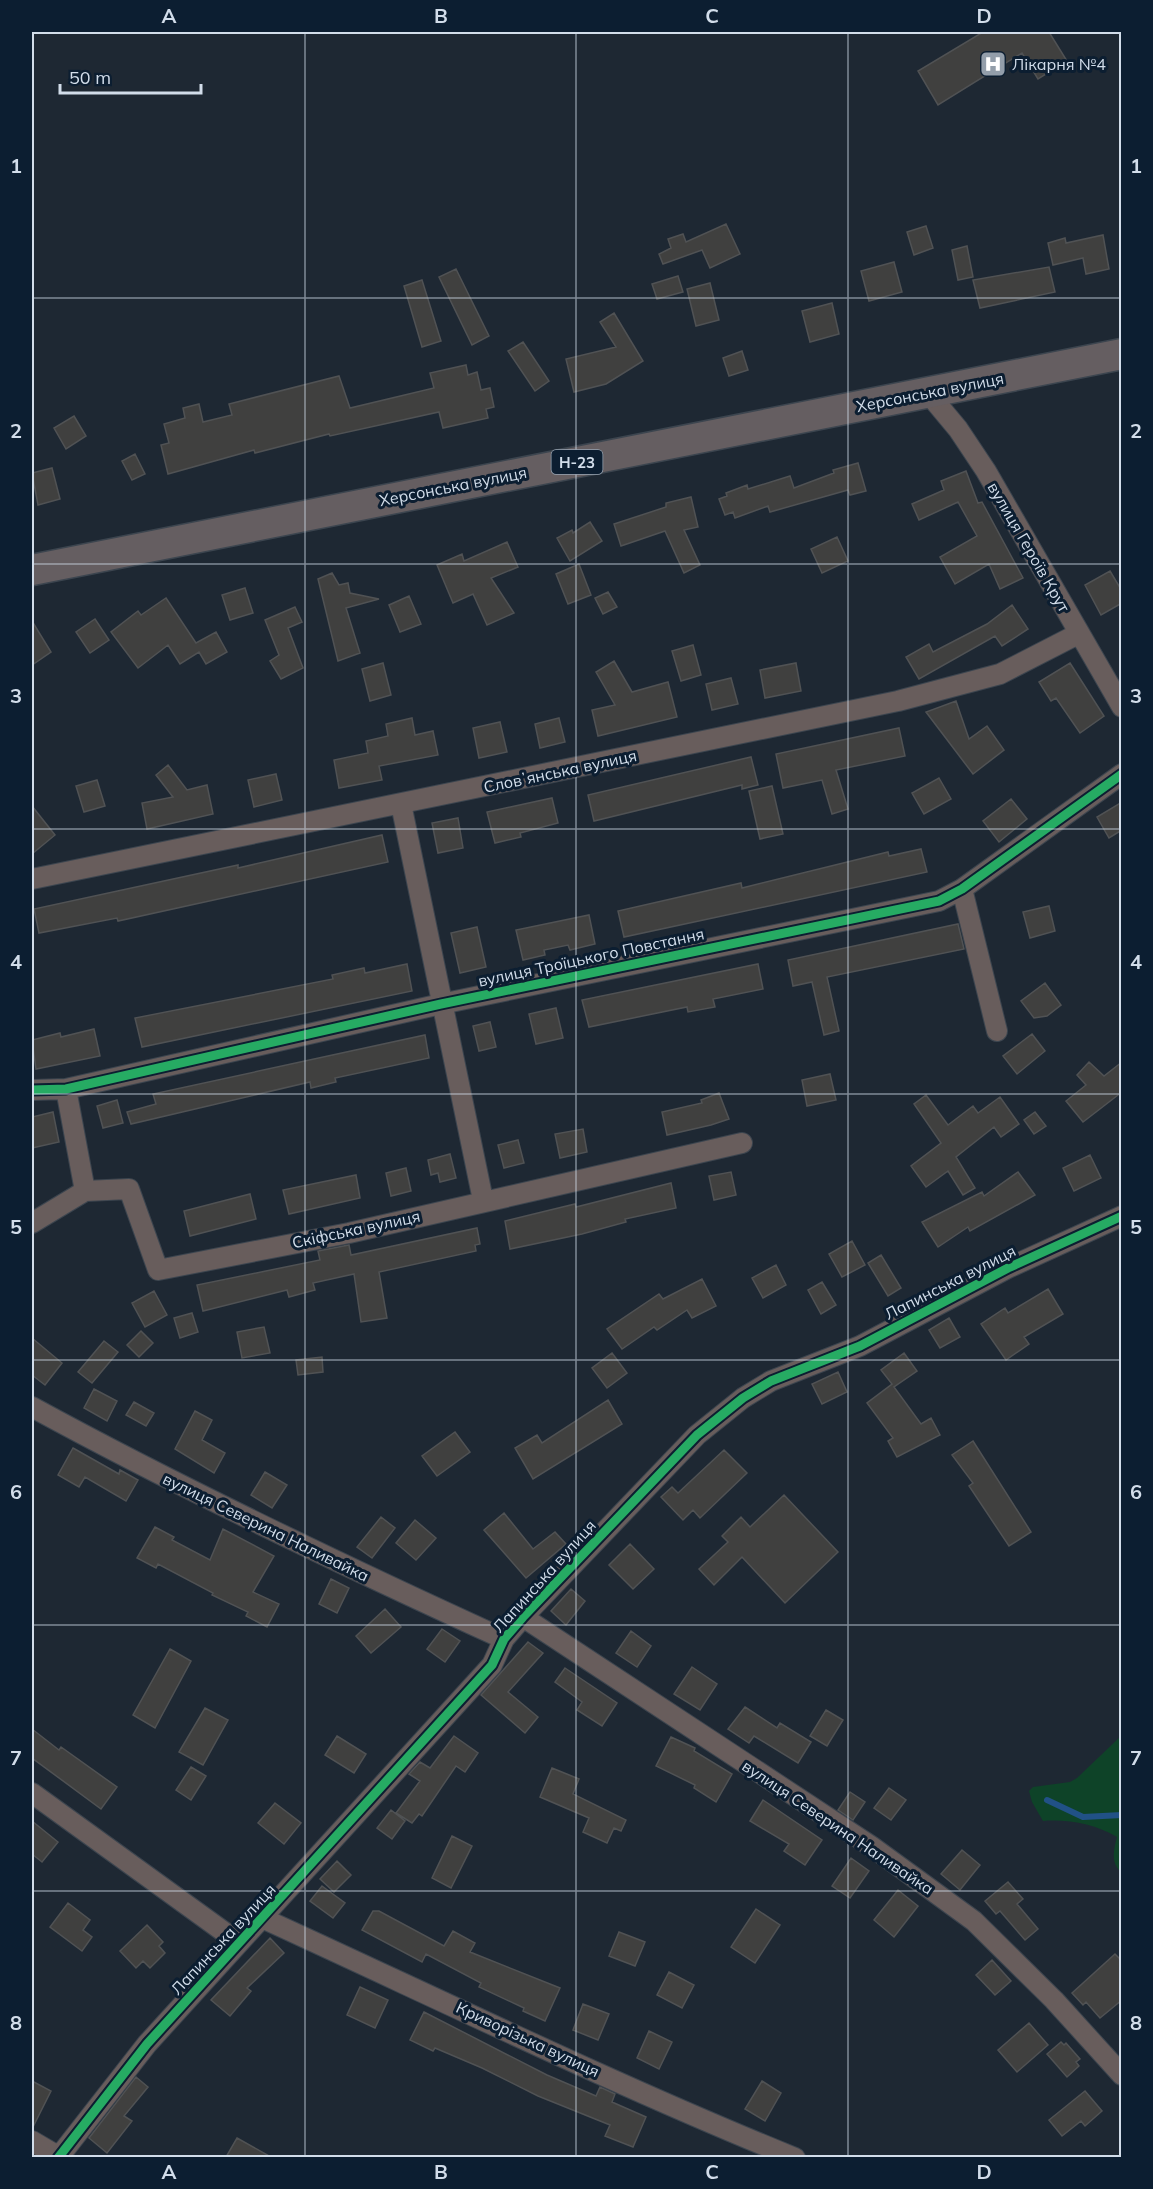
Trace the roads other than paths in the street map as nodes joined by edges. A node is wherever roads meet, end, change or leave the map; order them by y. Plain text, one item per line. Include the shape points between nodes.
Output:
1 (1122, 354) edge
2 (928, 393) junction
3 (32, 570) edge
4 (1078, 634) junction
5 (1122, 707) edge
6 (1122, 774) edge
7 (401, 804) junction
8 (32, 879) edge
9 (962, 890) junction
10 (441, 1004) junction
11 (997, 1031) dead end
12 (66, 1089) junction
13 (32, 1090) edge
14 (742, 1143) dead end
15 (85, 1191) junction
16 (483, 1200) junction
17 (1122, 1216) edge
18 (32, 1223) edge
19 (32, 1407) edge
20 (523, 1617) junction
21 (504, 1639) junction
22 (32, 1793) edge
23 (262, 1918) junction
24 (238, 1942) junction
25 (1122, 2075) edge
26 (32, 2141) edge
27 (59, 2157) edge
28 (795, 2157) edge

1 - 2 main road, Херсонська вулиця / Н-23
2 - 3 main road, Херсонська вулиця / Н-23
2 - 4 street, вулиця Героїв Крут via 986,471
4 - 5 street, вулиця Героїв Крут
4 - 7 street, Словʼянська вулиця via 1000,674 962,686
6 - 9 street, вулиця Троїцького Повстання
7 - 8 street, Словʼянська вулиця
7 - 10 street
9 - 10 street, вулиця Троїцького Повстання via 939,900
9 - 11 street
10 - 12 street, вулиця Троїцького Повстання
10 - 16 street
12 - 13 street, вулиця Троїцького Повстання
12 - 15 street
14 - 16 street, Скіфська вулиця
15 - 16 street, Скіфська вулиця via 129,1189 158,1270 350,1233
15 - 18 street, Скіфська вулиця
17 - 20 street, Лапинська вулиця via 1008,1268 860,1346 771,1381 742,1398 697,1435
19 - 21 street, вулиця Северина Наливайка via 296,1544
20 - 21 street, Лапинська вулиця
20 - 25 street, вулиця Северина Наливайка via 871,1846 974,1921
21 - 23 street, Лапинська вулиця via 492,1665
22 - 24 street
23 - 24 street, Лапинська вулиця
23 - 28 street, Криворізька вулиця via 673,2108
24 - 27 street, Лапинська вулиця via 147,2044
26 - 27 street

